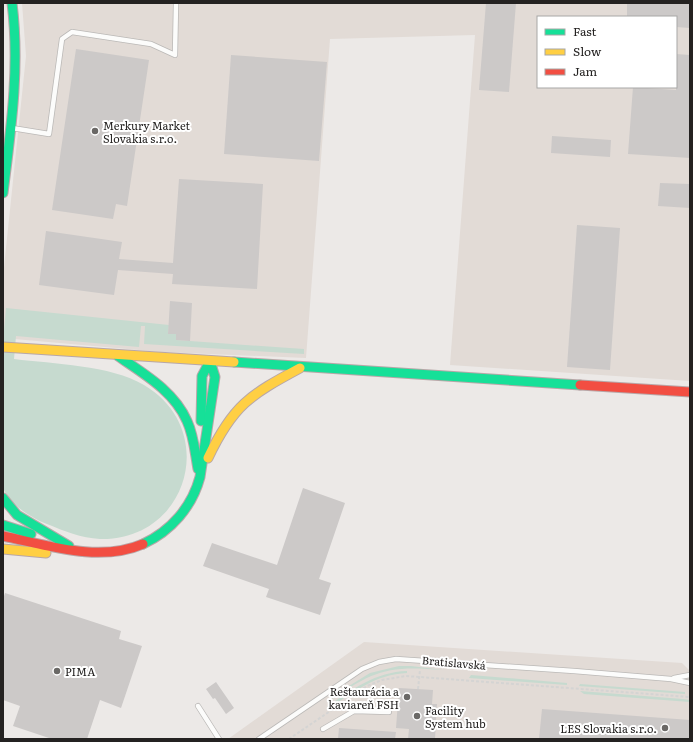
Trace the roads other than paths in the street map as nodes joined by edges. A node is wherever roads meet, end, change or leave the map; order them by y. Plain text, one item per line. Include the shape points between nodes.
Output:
1 (12, 3) edge
2 (176, 3) edge
3 (10, 128) junction
4 (5, 159) edge
5 (3, 193) edge
6 (3, 347) edge
7 (118, 356) junction
8 (210, 361) junction
9 (300, 368) junction
10 (690, 392) edge
11 (200, 477) junction
12 (3, 498) edge
13 (3, 525) edge
14 (3, 536) edge
15 (3, 549) edge
16 (78, 551) junction
17 (690, 675) edge
18 (671, 679) junction
19 (690, 682) edge
20 (198, 706) dead end
21 (389, 712) dead end
22 (323, 729) dead end
23 (219, 739) edge
24 (259, 739) edge

1 - 3 main road via 16,65
2 - 3 lane via 175,55 151,44 72,32 62,39 49,134
3 - 4 main road
4 - 5 main road
6 - 7 main road
7 - 8 main road
7 - 11 main road via 157,383 175,401 188,425
8 - 9 main road
8 - 11 main road via 202,376
9 - 10 main road
9 - 11 main road via 262,388 236,407 218,435
11 - 16 main road via 198,487 186,508 170,527 144,545 121,552
12 - 16 main road via 17,515
13 - 16 main road
14 - 16 main road
15 - 16 main road via 43,553
17 - 18 lane
18 - 19 lane
18 - 24 lane, Bratislavská via 396,659 362,669
20 - 23 lane
21 - 22 lane via 354,711

